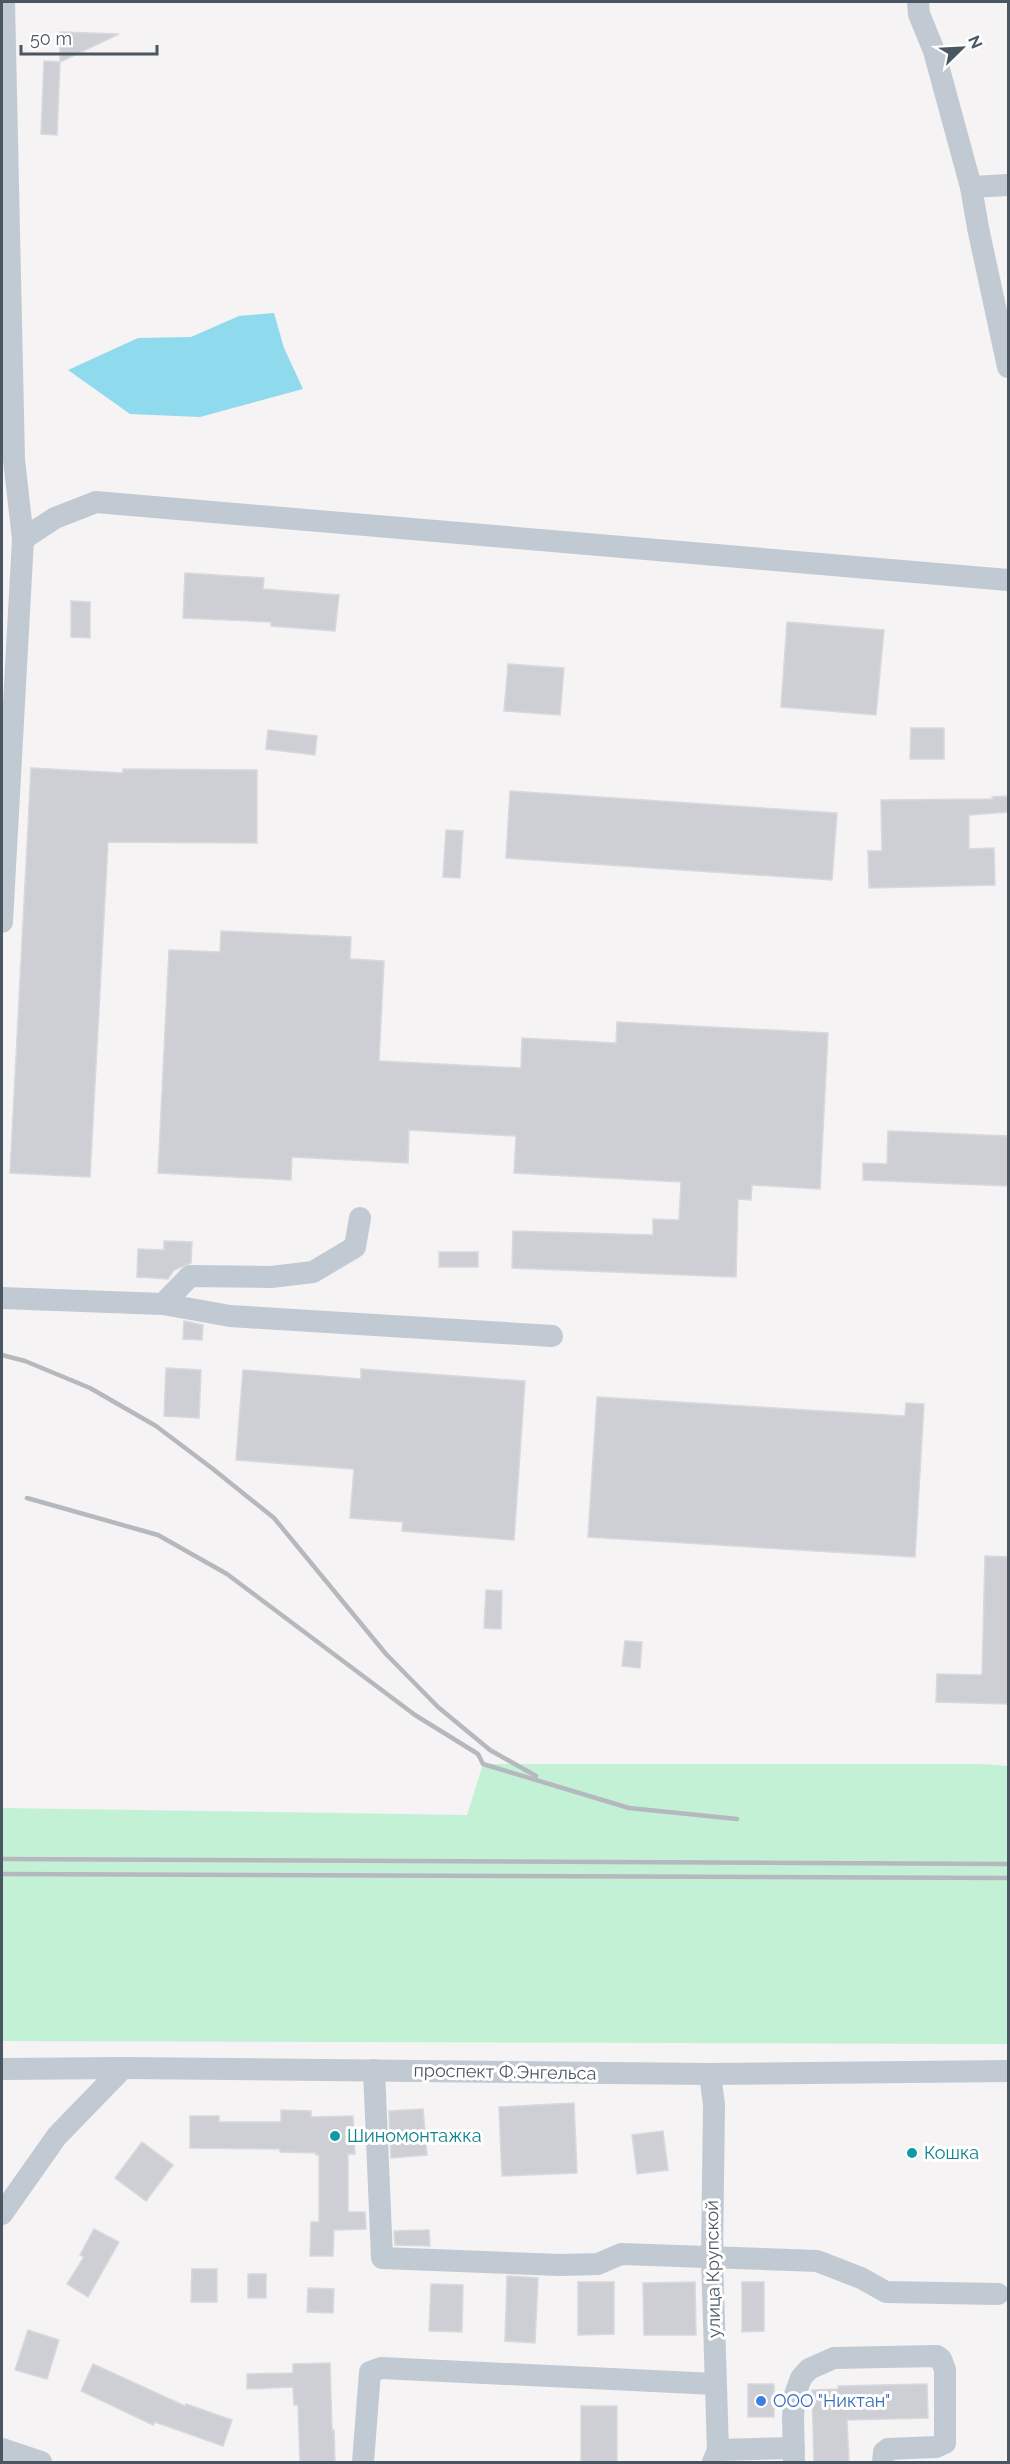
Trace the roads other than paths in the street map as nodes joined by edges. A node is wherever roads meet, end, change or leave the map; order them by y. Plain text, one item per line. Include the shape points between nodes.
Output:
1 (4, 2) edge
2 (918, 2) edge
3 (1008, 185) edge
4 (971, 187) junction
5 (1008, 367) edge
6 (23, 539) junction
7 (1008, 580) edge
8 (2, 922) edge
9 (360, 1218) dead end
10 (2, 1298) edge
11 (163, 1304) junction
12 (552, 1336) dead end
13 (123, 2068) junction
14 (2, 2069) edge
15 (374, 2070) junction
16 (1008, 2071) edge
17 (710, 2074) junction
18 (2, 2214) edge
19 (712, 2258) junction
20 (998, 2294) dead end
21 (715, 2384) junction
22 (2, 2450) edge
23 (794, 2455) edge
24 (716, 2456) edge
25 (40, 2463) edge
26 (363, 2463) edge
27 (883, 2463) edge

1 - 6 street via 14,460
2 - 4 street
3 - 4 street
4 - 5 street
6 - 7 street via 55,518 96,502
6 - 8 street
9 - 11 street via 355,1247 313,1272 190,1276
10 - 11 street
11 - 12 street via 230,1316
13 - 14 street, проспект Ф.Энгельса
13 - 15 street, проспект Ф.Энгельса
13 - 18 street via 57,2136
15 - 17 street, проспект Ф.Энгельса
15 - 19 street via 382,2258 560,2265 598,2264 621,2254
16 - 17 street, проспект Ф.Энгельса
17 - 19 street, улица Крупской via 714,2105
19 - 20 street via 817,2261 886,2292
19 - 21 street, улица Крупской
21 - 24 street, улица Крупской
21 - 26 street via 381,2368 370,2372
22 - 25 street
23 - 24 street
23 - 27 street via 795,2395 809,2369 834,2358 937,2356 945,2370 945,2443 936,2447 888,2449

